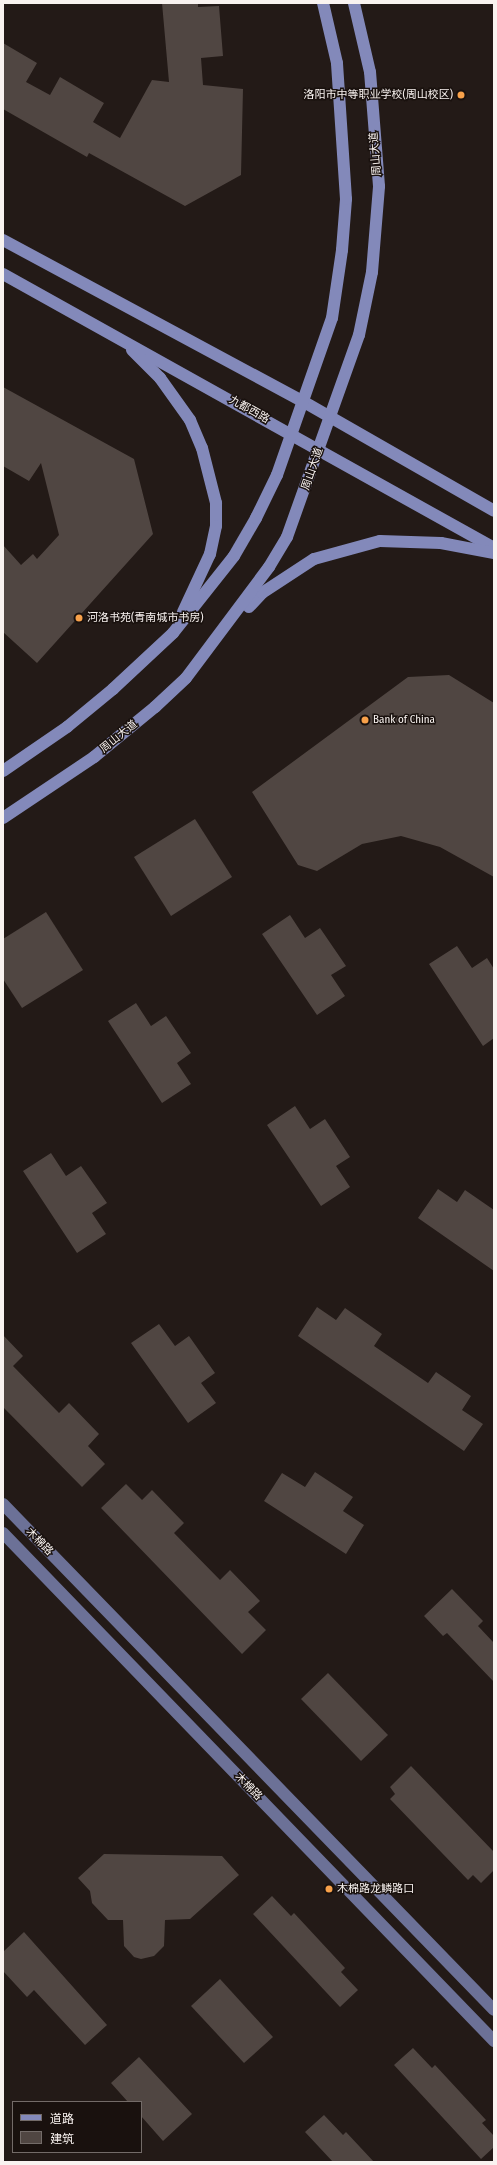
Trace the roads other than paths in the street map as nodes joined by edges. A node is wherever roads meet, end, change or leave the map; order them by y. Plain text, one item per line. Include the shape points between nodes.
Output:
1 (323, 3) edge
2 (354, 3) edge
3 (3, 240) edge
4 (3, 274) edge
5 (122, 339) junction
6 (304, 402) junction
7 (332, 417) junction
8 (292, 434) junction
9 (320, 449) junction
10 (494, 511) edge
11 (494, 548) edge
12 (494, 552) edge
13 (173, 633) junction
14 (215, 643) junction
15 (3, 771) edge
16 (3, 818) edge
17 (3, 1504) edge
18 (3, 1533) edge
19 (494, 2010) edge
20 (494, 2041) edge

1 - 6 main road via 337,63 346,199 332,318
2 - 7 main road, 周山大道 via 370,72 379,186 372,272 359,335
3 - 6 main road
4 - 5 main road, 九都西路
5 - 8 main road, 九都西路
5 - 13 main road via 160,378 190,420 202,448 216,503 216,526 210,554
6 - 7 main road
6 - 8 main road
7 - 9 main road, 周山大道
7 - 10 main road
8 - 9 main road, 九都西路
8 - 13 main road via 277,476 234,556
9 - 11 main road, 九都西路
9 - 14 main road, 周山大道 via 287,537
12 - 14 main road via 441,544 380,541 314,559 262,593
13 - 15 main road via 113,690 67,727
14 - 16 main road, 周山大道 via 186,678 127,731 94,757
17 - 19 main road, 木棉路
18 - 20 main road, 木棉路

